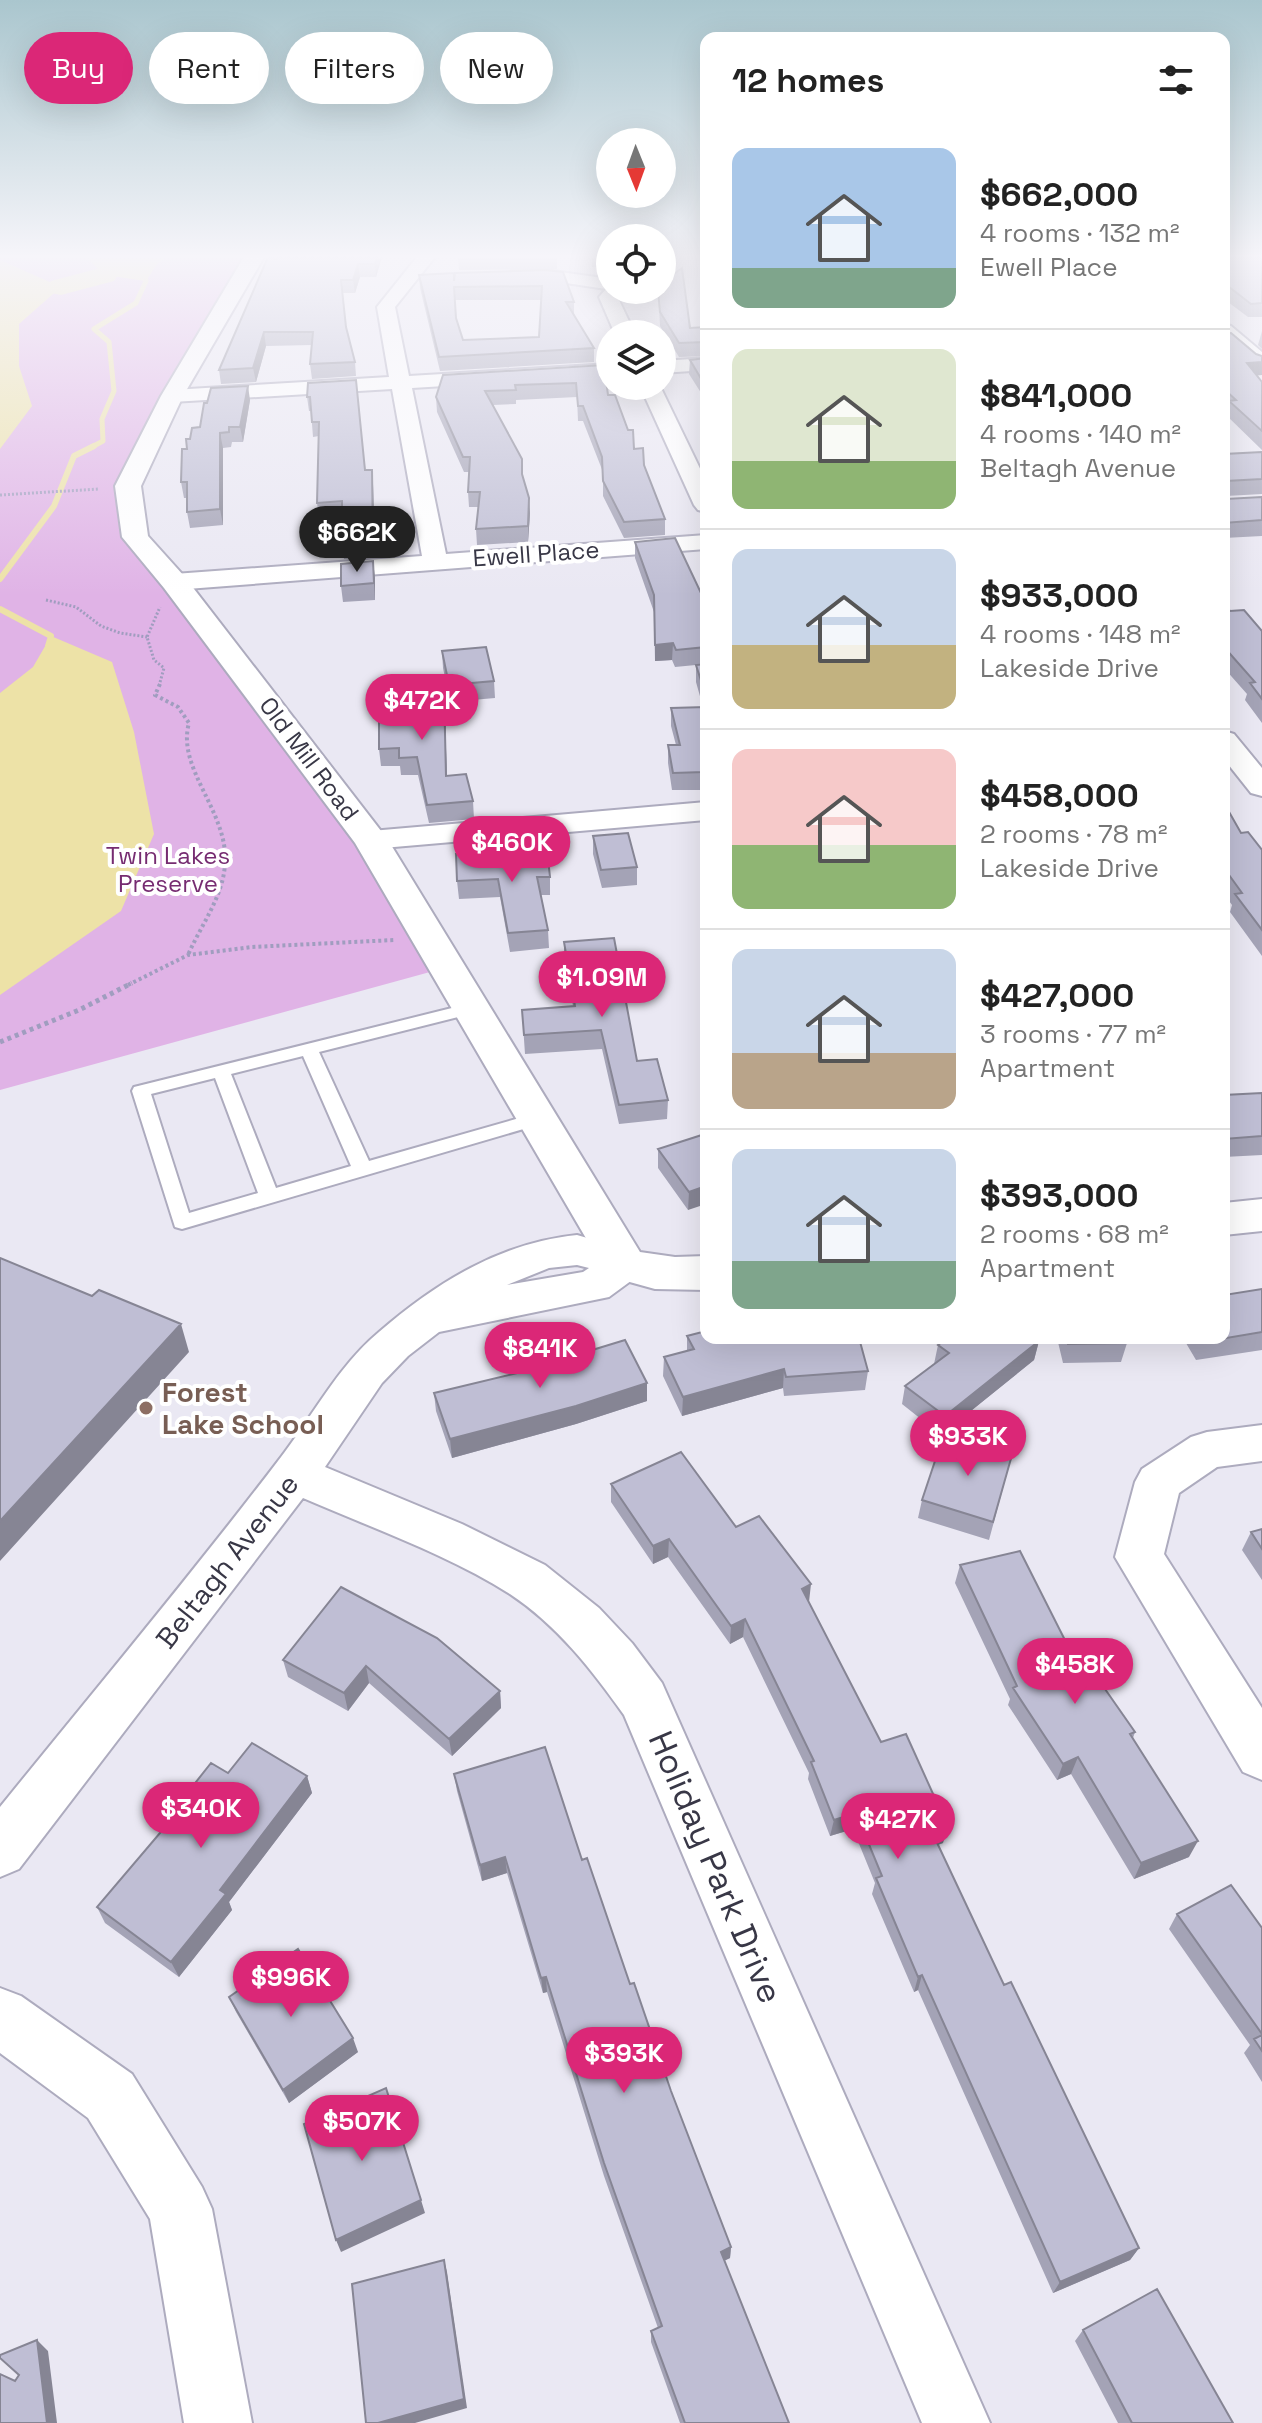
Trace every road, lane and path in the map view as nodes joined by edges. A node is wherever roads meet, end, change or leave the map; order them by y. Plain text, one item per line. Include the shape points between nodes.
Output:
1 (187, 370) edge
2 (399, 370) edge
3 (596, 371) edge
4 (401, 382) junction
5 (172, 396) junction
6 (657, 400) edge
7 (77, 490) dead end
8 (700, 492) edge
9 (0, 495) edge
10 (700, 542) edge
11 (435, 561) junction
12 (174, 582) junction
13 (46, 600) dead end
14 (147, 637) junction
15 (1230, 747) edge
16 (1243, 763) edge
17 (1262, 787) edge
18 (700, 812) edge
19 (371, 840) junction
20 (431, 937) junction
21 (188, 955) junction
22 (472, 1008) junction
23 (0, 1042) edge
24 (309, 1049) junction
25 (221, 1071) junction
26 (537, 1119) junction
27 (363, 1170) junction
28 (270, 1197) junction
29 (1262, 1215) edge
30 (1230, 1218) edge
31 (624, 1264) junction
32 (700, 1274) edge
33 (1262, 1443) edge
34 (295, 1474) junction
35 (1262, 1755) edge
36 (0, 1850) edge
37 (0, 2017) edge
38 (218, 2423) edge
39 (956, 2423) edge

1 - 5 street, Old Mill Road
2 - 4 street
3 - 4 street
4 - 5 street
4 - 11 street
5 - 12 street, Old Mill Road via 128,486 135,537
6 - 8 street
7 - 9 path
10 - 11 street, Ewell Place
11 - 12 street, Ewell Place
12 - 14 path
12 - 19 street, Old Mill Road
13 - 14 path via 76,607 120,633
14 - 21 path via 154,660 164,668 155,695 178,707 189,723 185,744 221,825 225,863 214,903
15 - 16 street
16 - 17 street
18 - 19 street
19 - 20 street, Old Mill Road
20 - 21 path
20 - 22 street, Old Mill Road
21 - 23 path via 79,1010
22 - 24 lane
22 - 26 street, Old Mill Road
24 - 25 lane
24 - 27 lane
25 - 28 lane
25 - 28 lane via 141,1091 182,1222
26 - 27 lane
26 - 31 street, Old Mill Road
27 - 28 lane
29 - 30 street
31 - 32 street via 652,1273
31 - 34 street, Beltagh Avenue via 594,1286 516,1298 422,1322 367,1371
33 - 35 street via 1207,1450 1158,1482 1139,1557
34 - 36 street, Beltagh Avenue
34 - 39 street, Holiday Park Drive via 528,1580 581,1623 644,1700
37 - 38 street via 110,2096 180,2209

